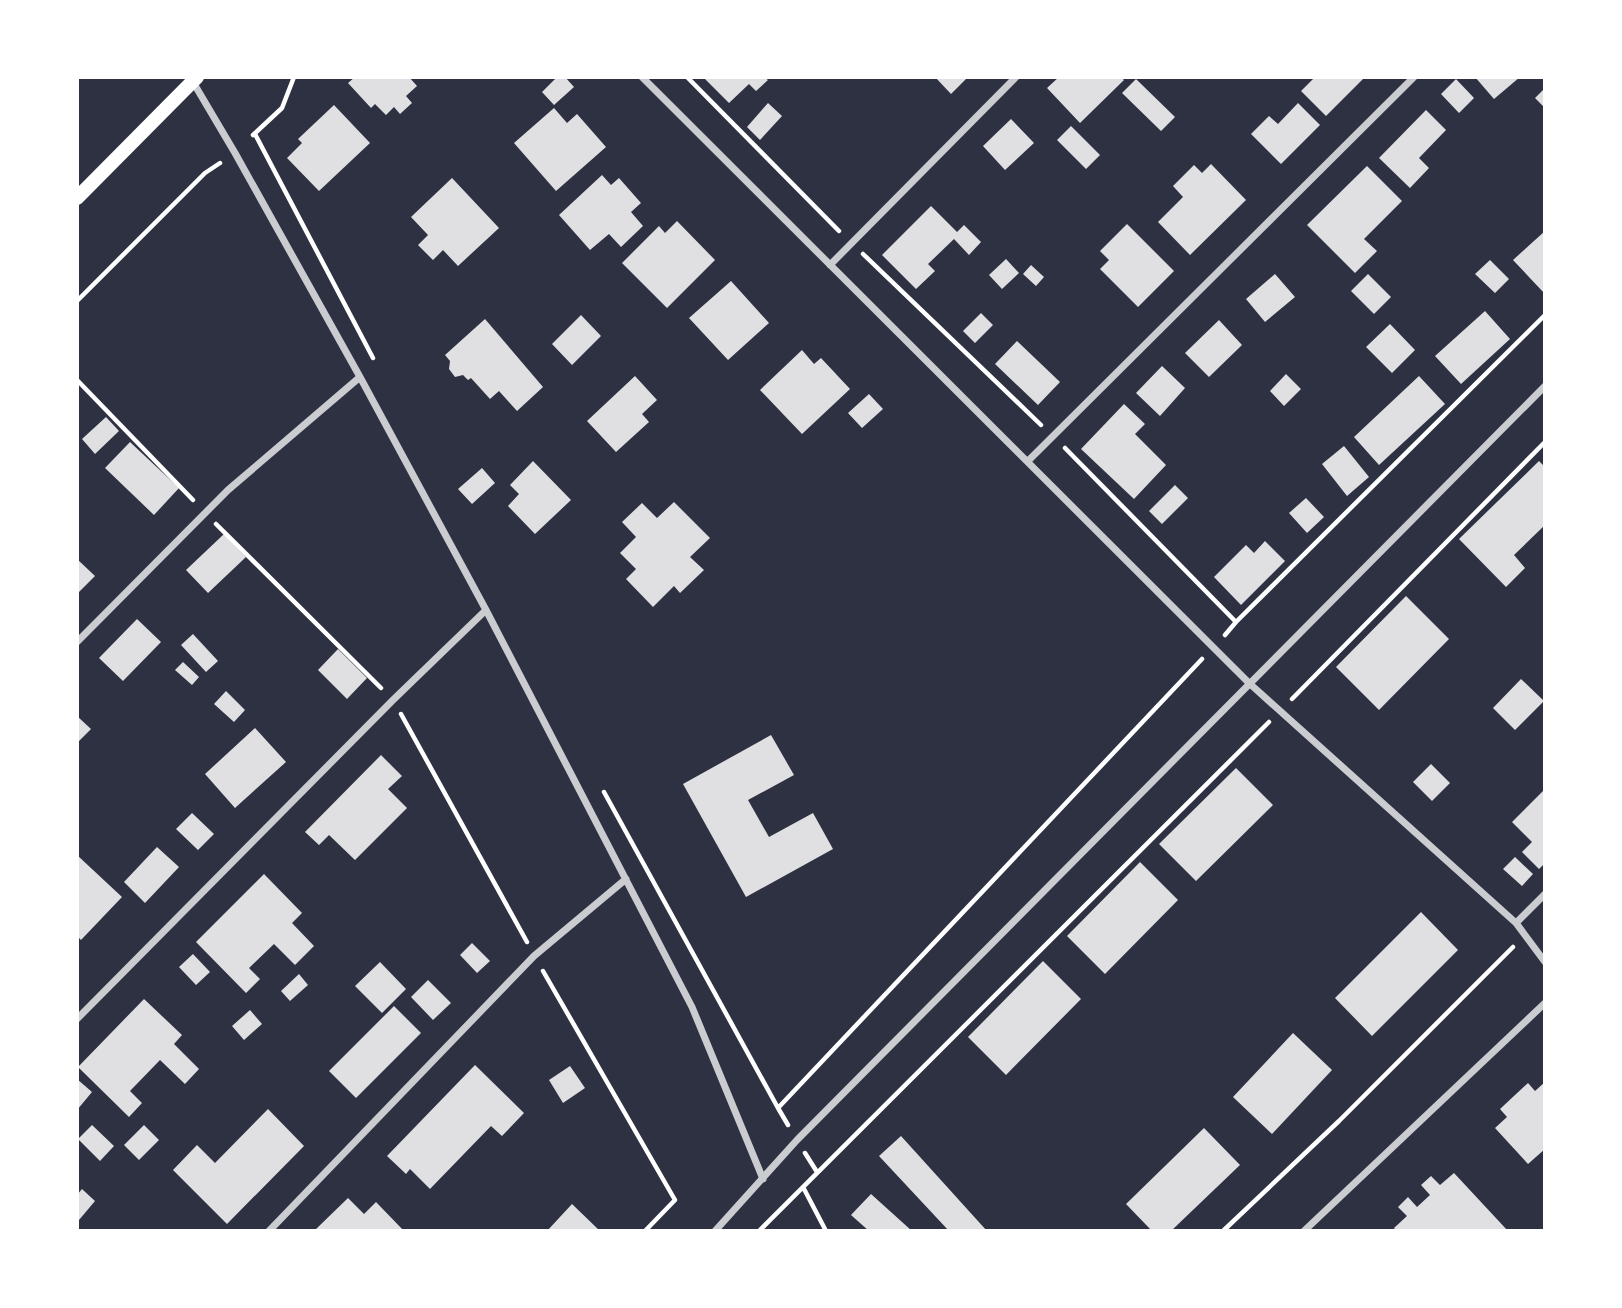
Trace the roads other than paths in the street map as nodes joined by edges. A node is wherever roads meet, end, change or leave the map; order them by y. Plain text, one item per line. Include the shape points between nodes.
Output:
1 (642, 77) edge
2 (1016, 77) edge
3 (1414, 77) edge
4 (195, 79) edge
5 (77, 198) edge
6 (830, 265) junction
7 (360, 377) junction
8 (1545, 386) edge
9 (1028, 461) junction
10 (486, 610) junction
11 (77, 642) edge
12 (1249, 683) junction
13 (626, 879) junction
14 (1545, 894) edge
15 (1516, 923) junction
16 (1545, 962) edge
17 (1545, 1003) edge
18 (77, 1020) edge
19 (763, 1179) junction
20 (269, 1231) edge
21 (715, 1231) edge
22 (1304, 1231) edge

1 - 6 street
2 - 6 street
3 - 9 street
4 - 5 main road
4 - 7 street
6 - 9 street
7 - 10 street
7 - 11 street via 238,482
8 - 12 street
9 - 12 street
10 - 13 street
10 - 18 street
12 - 15 street
12 - 19 street
13 - 19 street via 692,1007
13 - 20 street via 534,956
14 - 15 street
15 - 16 street
17 - 22 street
19 - 21 street

